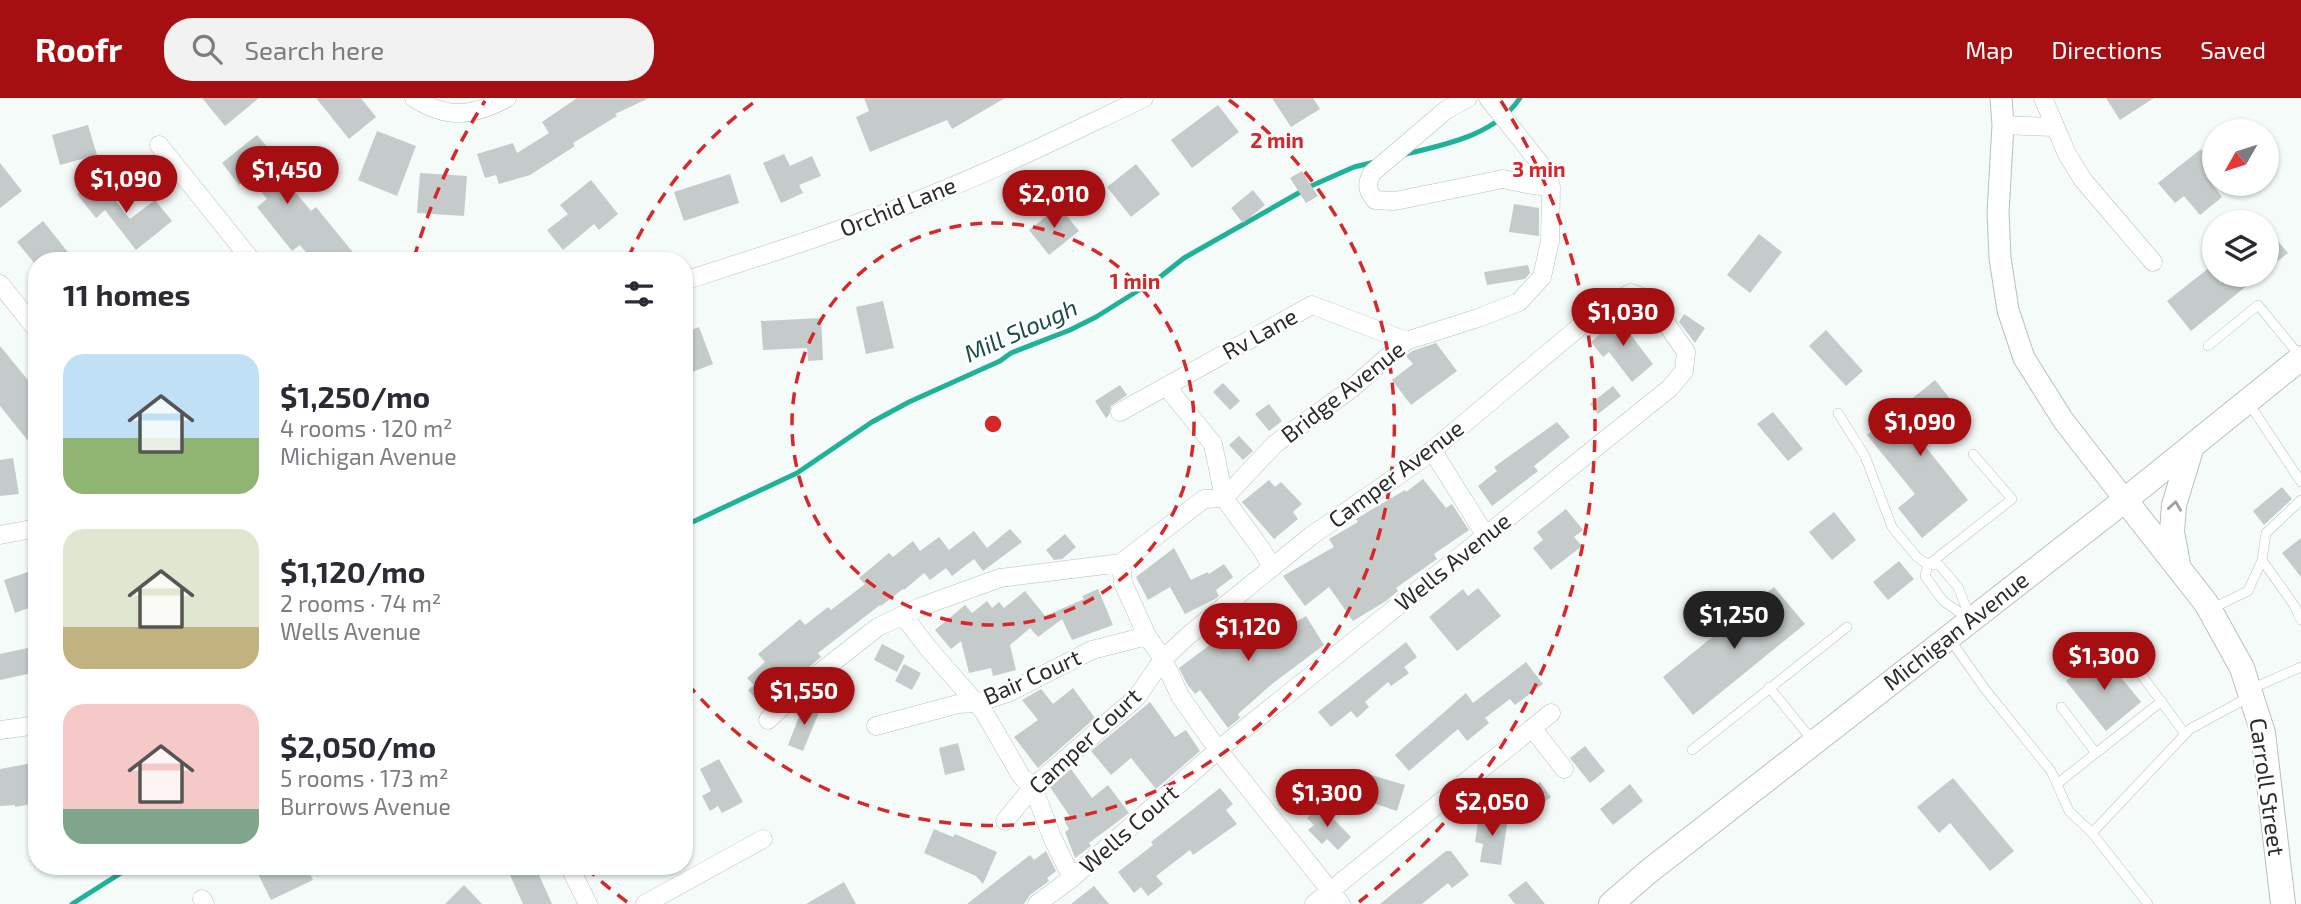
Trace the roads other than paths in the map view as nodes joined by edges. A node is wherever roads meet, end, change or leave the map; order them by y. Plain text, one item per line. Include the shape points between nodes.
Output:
1 (414, 98) edge
2 (507, 98) edge
3 (1144, 98) edge
4 (1468, 98) edge
5 (2001, 98) edge
6 (2043, 98) edge
7 (1492, 103) edge
8 (2003, 125) junction
9 (2053, 127) junction
10 (159, 145) dead end
11 (1551, 187) junction
12 (245, 252) edge
13 (2153, 261) dead end
14 (693, 278) edge
15 (0, 284) edge
16 (1631, 293) joint
17 (28, 319) edge
18 (1406, 341) junction
19 (2208, 346) dead end
20 (2301, 358) edge
21 (1166, 386) junction
22 (2248, 401) junction
23 (1119, 412) dead end
24 (1838, 413) dead end
25 (2192, 445) junction
26 (1432, 450) junction
27 (1973, 453) dead end
28 (2301, 482) edge
29 (1224, 498) junction
30 (2125, 500) junction
31 (2301, 500) edge
32 (28, 530) edge
33 (0, 535) edge
34 (1486, 536) junction
35 (2262, 560) junction
36 (1121, 563) junction
37 (1928, 565) junction
38 (1272, 568) junction
39 (2179, 568) junction
40 (2210, 610) junction
41 (903, 615) junction
42 (2300, 615) edge
43 (1971, 620) junction
44 (1847, 627) dead end
45 (1147, 636) junction
46 (1949, 637) junction
47 (2124, 651) dead end
48 (1163, 659) junction
49 (2301, 667) edge
50 (1769, 687) junction
51 (2251, 692) junction
52 (2161, 701) junction
53 (976, 703) junction
54 (2061, 707) dead end
55 (1551, 713) dead end
56 (768, 720) dead end
57 (28, 726) edge
58 (876, 726) dead end
59 (1533, 729) junction
60 (0, 730) edge
61 (2185, 734) junction
62 (1814, 743) junction
63 (1218, 750) junction
64 (1692, 750) dead end
65 (2096, 753) junction
66 (1564, 769) dead end
67 (2057, 784) junction
68 (1033, 787) junction
69 (1005, 821) dead end
70 (2092, 833) junction
71 (762, 839) dead end
72 (574, 875) edge
73 (1072, 878) junction
74 (1336, 897) edge
75 (588, 904) edge
76 (645, 904) edge
77 (1037, 904) edge
78 (1314, 904) edge
79 (1611, 904) edge
80 (2148, 904) edge
81 (2283, 904) edge

1 - 2 street via 462,115
3 - 14 street, Orchid Lane via 927,197
4 - 11 street via 1446,110 1372,173 1368,192 1375,200 1395,201 1503,179
5 - 8 street
6 - 9 street
7 - 11 street via 1546,171
8 - 9 street
8 - 30 street via 1998,213 2008,310 2024,358 2063,420
9 - 13 street via 2083,180
10 - 12 street
11 - 18 street, Bridge Avenue via 1550,241 1542,277 1519,302
15 - 17 street
16 - 26 street, Camper Avenue via 1602,308
16 - 34 street, Wells Avenue via 1650,300 1686,352 1684,371 1670,388
18 - 21 street, Rv Lane via 1312,305
18 - 29 street, Bridge Avenue via 1351,389 1275,444
19 - 20 lane via 2259,305
20 - 22 main road, Michigan Avenue
21 - 23 street, Rv Lane
21 - 29 street via 1213,444
22 - 25 main road, Michigan Avenue
22 - 28 lane
24 - 37 lane via 1865,456 1892,527
25 - 30 main road, Michigan Avenue
39 -> 25 main road via 2172,531 2174,505
26 - 34 street
26 - 38 street, Camper Avenue
27 - 37 lane via 2012,499
29 - 36 street, Bridge Avenue via 1204,499
29 - 38 street
30 - 39 main road, Carroll Street
30 - 43 main road, Michigan Avenue
31 - 35 lane via 2266,533
32 - 33 street
34 - 63 street, Wells Avenue
35 - 40 lane via 2248,591
35 - 42 lane
36 - 41 street via 1000,578
36 - 45 street via 1123,583
37 - 43 lane via 1939,565 1958,587
37 - 43 lane via 1925,576 1943,601
38 - 48 street, Camper Avenue
39 - 40 main road, Carroll Street
40 - 51 main road, Carroll Street
41 - 53 street
41 - 56 street via 878,627
43 - 46 main road, Michigan Avenue
44 - 50 lane
45 - 48 street
45 - 53 street, Bair Court via 1092,650 1008,693
46 - 62 main road, Michigan Avenue
46 - 67 lane
47 - 52 lane
48 - 63 street via 1180,696
48 - 68 street, Camper Court via 1137,697
49 - 51 lane
50 - 62 lane
50 - 64 lane
51 - 61 lane
51 - 81 main road, Carroll Street via 2263,733
52 - 61 lane
52 - 65 lane
53 - 58 street, Bair Court
53 - 68 street via 1021,776
54 - 65 lane
55 - 59 street
57 - 60 street
59 - 66 street
59 - 74 street
61 - 70 lane
62 - 79 main road, Michigan Avenue
63 - 73 street, Wells Court
63 - 74 street
65 - 67 lane
67 - 70 lane via 2069,811
68 - 69 street, Camper Court
68 - 73 street
70 - 80 lane
71 - 76 street
72 - 75 street
73 - 77 street, Wells Court
74 - 78 street

